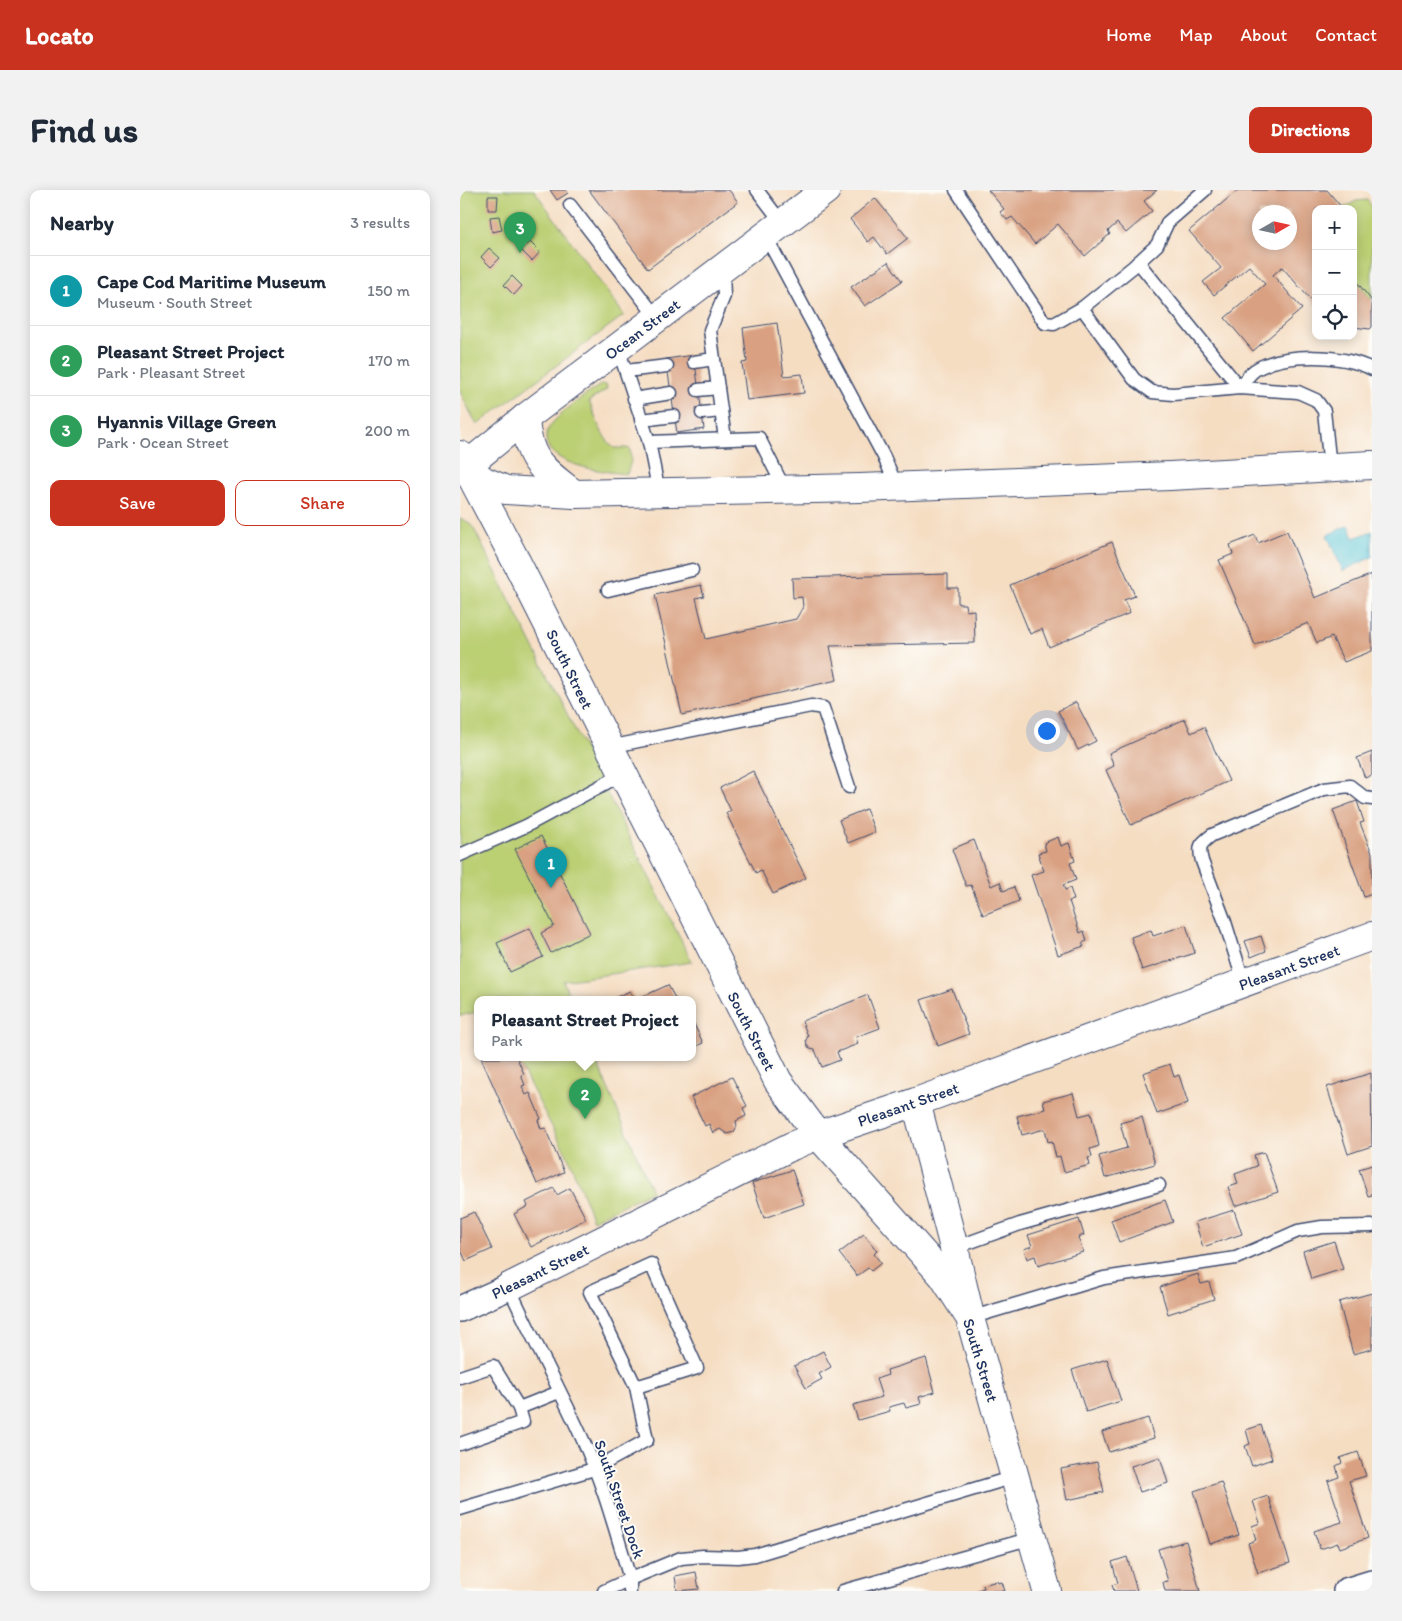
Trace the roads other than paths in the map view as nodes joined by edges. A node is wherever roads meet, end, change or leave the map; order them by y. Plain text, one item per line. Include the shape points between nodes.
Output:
1 (757, 190) edge
2 (826, 190) edge
3 (956, 190) edge
4 (1205, 190) edge
5 (570, 204) dead end
6 (774, 229) junction
7 (1138, 262) junction
8 (723, 270) junction
9 (1082, 308) junction
10 (657, 318) junction
11 (714, 359) junction
12 (622, 360) junction
13 (694, 362) dead end
14 (667, 366) dead end
15 (1372, 369) edge
16 (718, 388) junction
17 (1240, 388) junction
18 (698, 390) dead end
19 (671, 393) dead end
20 (634, 399) junction
21 (721, 411) junction
22 (702, 413) dead end
23 (674, 416) dead end
24 (526, 418) junction
25 (641, 420) junction
26 (725, 439) junction
27 (648, 442) junction
28 (461, 464) edge
29 (1372, 465) edge
30 (1330, 467) junction
31 (893, 486) junction
32 (785, 490) junction
33 (659, 493) junction
34 (574, 494) junction
35 (692, 570) dead end
36 (608, 590) dead end
37 (609, 747) junction
38 (623, 774) junction
39 (849, 787) dead end
40 (1372, 799) edge
41 (460, 855) edge
42 (1372, 936) edge
43 (1244, 983) junction
44 (916, 1102) junction
45 (818, 1134) junction
46 (1159, 1185) dead end
47 (1372, 1226) edge
48 (954, 1248) junction
49 (509, 1287) junction
50 (460, 1308) edge
51 (970, 1318) junction
52 (460, 1376) edge
53 (636, 1387) junction
54 (559, 1392) junction
55 (519, 1408) junction
56 (460, 1444) edge
57 (594, 1469) junction
58 (1014, 1477) junction
59 (460, 1509) edge
60 (1032, 1538) junction
61 (1372, 1583) edge
62 (630, 1585) edge
63 (604, 1591) edge
64 (843, 1591) edge
65 (1047, 1591) edge
66 (1346, 1591) edge

1 - 6 lane
2 - 6 main road, Ocean Street
3 - 9 lane via 1045,323 1054,324
4 - 7 lane via 1168,222 1157,244
5 - 10 lane
6 - 8 main road, Ocean Street
6 - 31 lane via 884,457
7 - 9 lane
7 - 17 lane
8 - 10 main road, Ocean Street
8 - 11 lane via 724,296 710,330
9 - 17 lane via 1134,378 1152,392 1173,394
10 - 12 main road, Ocean Street
11 - 13 lane
11 - 16 lane
12 - 14 lane
12 - 20 lane
12 - 24 main road, Ocean Street
15 - 17 lane via 1339,359 1279,360 1253,372
16 - 18 lane
16 - 21 lane
17 - 30 lane via 1298,392 1316,400 1324,411
19 - 20 lane
20 - 25 lane
21 - 22 lane
21 - 26 lane
23 - 25 lane
24 - 28 main road, Ocean Street
24 - 34 main road via 527,440 537,462
25 - 27 lane
26 - 27 lane
26 - 32 lane via 759,438
27 - 33 lane
28 - 34 main road via 484,481 506,490
28 - 37 main road, South Street via 517,563
29 - 30 main road
30 - 31 main road
31 - 32 main road
32 - 33 main road
33 - 34 main road
35 - 36 lane
37 - 38 main road, South Street
37 - 39 lane via 812,706 823,708
38 - 41 lane via 526,826
38 - 45 main road, South Street via 778,1081
40 - 43 lane via 1365,798 1350,786 1324,789 1212,835 1202,843 1202,861
42 - 43 main road, Pleasant Street
43 - 44 main road, Pleasant Street
44 - 45 main road, Pleasant Street
44 - 48 main road
45 - 49 main road, Pleasant Street
45 - 51 main road, South Street via 943,1276
46 - 48 lane via 1020,1224
47 - 51 lane via 1298,1231 1236,1258 1104,1278
48 - 51 main road
49 - 50 street, Pleasant Street
49 - 54 lane, South Street Dock
51 - 58 main road, South Street
52 - 55 lane via 493,1366
53 - 53 lane via 697,1368 651,1264 590,1292
53 - 57 lane via 648,1440
54 - 55 lane
54 - 57 lane, South Street Dock
55 - 56 lane via 522,1422
57 - 59 lane
57 - 62 lane, South Street Dock
58 - 60 main road, South Street
58 - 62 lane, South Street Dock via 755,1554 681,1558
60 - 64 lane
60 - 65 main road, South Street
61 - 66 street
62 - 63 lane

